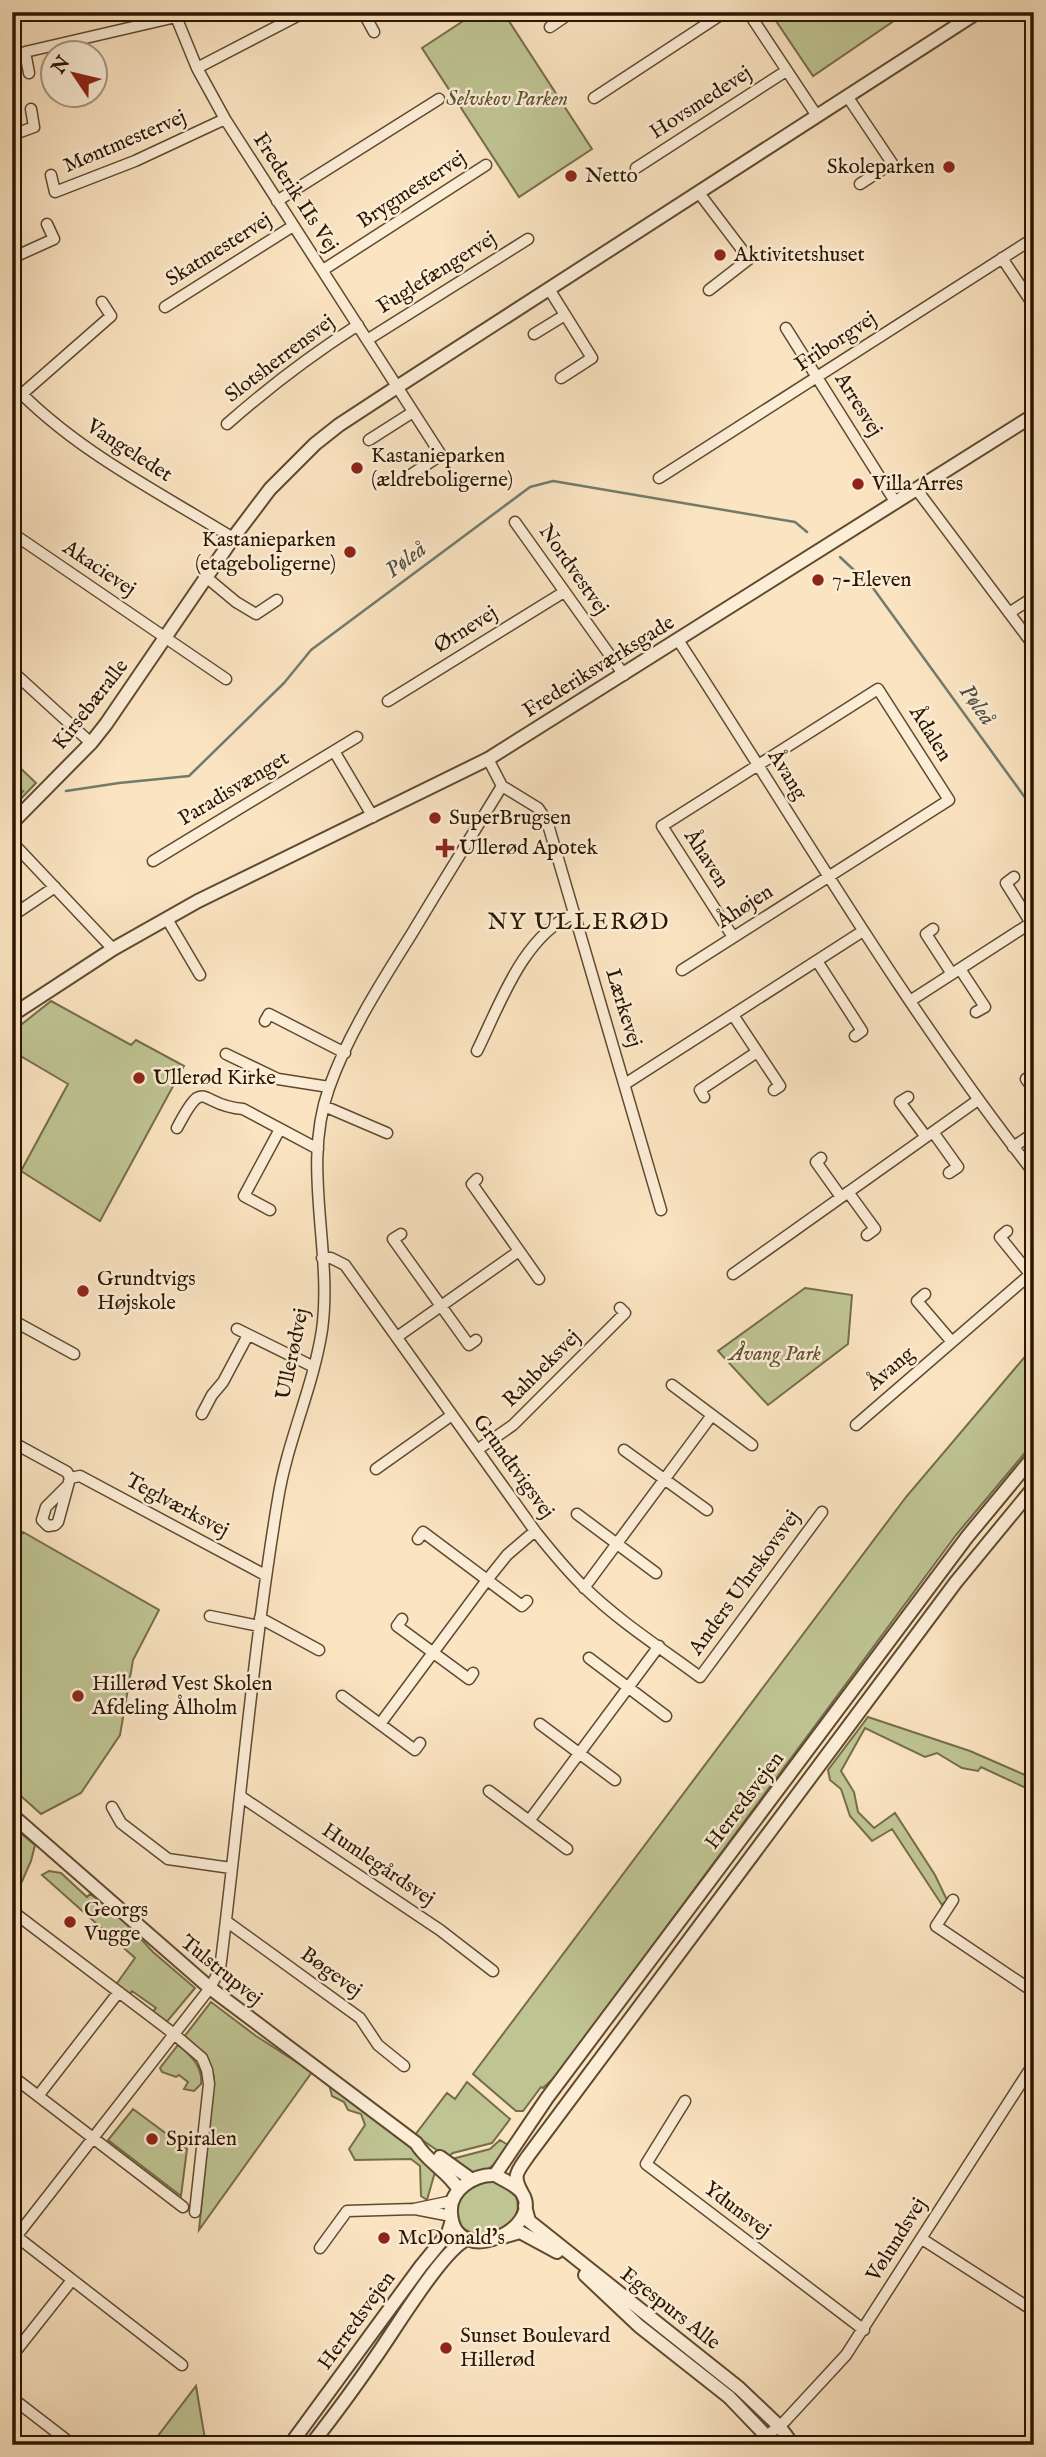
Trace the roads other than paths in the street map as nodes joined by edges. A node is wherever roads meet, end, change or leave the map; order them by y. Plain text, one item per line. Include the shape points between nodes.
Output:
1 (305, 12) edge
2 (363, 12) edge
3 (572, 12) edge
4 (725, 12) edge
5 (748, 12) edge
6 (978, 12) edge
7 (175, 15) edge
8 (550, 27) dead end
9 (374, 32) dead end
10 (197, 68) junction
11 (786, 71) junction
12 (29, 73) dead end
13 (847, 96) junction
14 (594, 98) dead end
15 (439, 99) dead end
16 (31, 109) dead end
17 (817, 116) junction
18 (225, 119) junction
19 (12, 135) edge
20 (486, 165) dead end
21 (636, 168) dead end
22 (51, 175) dead end
23 (860, 184) dead end
24 (699, 193) junction
25 (277, 201) junction
26 (47, 223) dead end
27 (293, 226) junction
28 (1034, 238) edge
29 (528, 239) dead end
30 (12, 258) edge
31 (1002, 258) junction
32 (323, 270) junction
33 (549, 289) junction
34 (709, 290) dead end
35 (102, 302) dead end
36 (1034, 306) edge
37 (165, 307) dead end
38 (565, 315) junction
39 (358, 325) junction
40 (786, 328) dead end
41 (534, 334) dead end
42 (367, 340) junction
43 (817, 377) junction
44 (561, 378) dead end
45 (12, 384) edge
46 (397, 387) junction
47 (22, 394) junction
48 (413, 412) junction
49 (1034, 415) edge
50 (227, 424) dead end
51 (369, 440) dead end
52 (412, 474) dead end
53 (659, 478) dead end
54 (917, 490) junction
55 (897, 503) junction
56 (515, 522) dead end
57 (12, 533) edge
58 (233, 538) junction
59 (206, 577) junction
60 (564, 592) junction
61 (1034, 597) edge
62 (277, 600) dead end
63 (1009, 613) junction
64 (165, 637) junction
65 (678, 640) junction
66 (1034, 646) edge
67 (12, 671) edge
68 (624, 675) junction
69 (226, 679) dead end
70 (388, 701) dead end
71 (357, 737) dead end
72 (91, 743) junction
73 (334, 751) junction
74 (488, 759) junction
75 (758, 765) junction
76 (502, 786) junction
77 (373, 817) junction
78 (12, 823) edge
79 (12, 842) edge
80 (153, 861) dead end
81 (828, 876) junction
82 (1014, 877) dead end
83 (55, 887) junction
84 (574, 913) junction
85 (12, 916) edge
86 (167, 919) junction
87 (1033, 922) edge
88 (933, 929) dead end
89 (863, 931) junction
90 (733, 937) junction
91 (113, 949) junction
92 (817, 961) junction
93 (682, 970) dead end
94 (956, 971) junction
95 (200, 975) dead end
96 (910, 1002) junction
97 (976, 1012) dead end
98 (12, 1015) edge
99 (733, 1015) junction
100 (265, 1021) dead end
101 (855, 1036) dead end
102 (477, 1051) dead end
103 (757, 1052) junction
104 (345, 1053) junction
105 (226, 1054) dead end
106 (1034, 1073) edge
107 (625, 1084) junction
108 (329, 1087) junction
109 (774, 1090) dead end
110 (1034, 1090) edge
111 (704, 1097) dead end
112 (908, 1097) dead end
113 (978, 1100) junction
114 (324, 1106) junction
115 (177, 1128) dead end
116 (280, 1129) junction
117 (387, 1133) dead end
118 (1034, 1133) edge
119 (929, 1134) junction
120 (1013, 1147) junction
121 (318, 1149) junction
122 (821, 1158) dead end
123 (949, 1173) dead end
124 (1034, 1173) edge
125 (477, 1180) dead end
126 (845, 1194) junction
127 (270, 1210) dead end
128 (661, 1210) dead end
129 (1007, 1231) dead end
130 (401, 1234) dead end
131 (867, 1235) dead end
132 (519, 1251) junction
133 (322, 1258) junction
134 (1032, 1273) edge
135 (733, 1274) dead end
136 (539, 1279) dead end
137 (925, 1294) dead end
138 (441, 1306) junction
139 (620, 1308) dead end
140 (12, 1320) edge
141 (237, 1329) dead end
142 (248, 1335) junction
143 (397, 1338) junction
144 (476, 1340) dead end
145 (952, 1342) junction
146 (74, 1354) dead end
147 (314, 1367) junction
148 (672, 1385) dead end
149 (202, 1415) dead end
150 (452, 1415) junction
151 (712, 1415) junction
152 (856, 1425) dead end
153 (12, 1442) edge
154 (752, 1445) dead end
155 (477, 1450) junction
156 (624, 1450) dead end
157 (1034, 1456) edge
158 (376, 1469) dead end
159 (665, 1479) junction
160 (1034, 1487) edge
161 (707, 1510) dead end
162 (822, 1512) dead end
163 (577, 1514) dead end
164 (535, 1531) junction
165 (418, 1539) dead end
166 (617, 1543) junction
167 (656, 1573) dead end
168 (265, 1575) junction
169 (487, 1580) junction
170 (584, 1588) junction
171 (527, 1601) dead end
172 (210, 1616) dead end
173 (402, 1619) dead end
174 (260, 1622) junction
175 (659, 1646) junction
176 (319, 1650) dead end
177 (433, 1652) junction
178 (589, 1658) dead end
179 (473, 1673) dead end
180 (700, 1677) joint
181 (628, 1688) junction
182 (342, 1696) dead end
183 (666, 1716) dead end
184 (380, 1724) junction
185 (540, 1724) dead end
186 (420, 1743) dead end
187 (579, 1753) junction
188 (615, 1780) dead end
189 (489, 1791) dead end
190 (240, 1796) junction
191 (112, 1807) dead end
192 (12, 1815) edge
193 (529, 1821) junction
194 (567, 1849) dead end
195 (231, 1868) junction
196 (953, 1899) dead end
197 (12, 1911) edge
198 (226, 1921) junction
199 (493, 1970) dead end
200 (210, 1988) junction
201 (1034, 1992) edge
202 (118, 1993) junction
203 (174, 2034) junction
204 (1034, 2063) edge
205 (404, 2066) dead end
206 (12, 2076) edge
207 (38, 2096) junction
208 (685, 2101) dead end
209 (93, 2138) junction
210 (416, 2143) junction
211 (495, 2175) junction
212 (472, 2180) junction
213 (456, 2195) junction
214 (523, 2199) junction
215 (183, 2207) dead end
216 (414, 2209) junction
217 (195, 2212) dead end
218 (452, 2218) junction
219 (14, 2237) edge
220 (499, 2238) junction
221 (467, 2239) junction
222 (922, 2239) junction
223 (320, 2248) dead end
224 (72, 2280) junction
225 (1034, 2311) edge
226 (864, 2330) junction
227 (12, 2356) edge
228 (182, 2365) dead end
229 (12, 2398) edge
230 (779, 2426) junction
231 (766, 2442) edge
232 (73, 2445) edge
233 (290, 2445) edge
234 (311, 2445) edge
235 (793, 2445) edge

1 - 10 street
2 - 9 street
3 - 8 street
4 - 14 street
5 - 11 street
6 - 13 street, Kirsebæralle
7 - 10 street, Frederik IIs Vej
7 - 12 street via 25,52
10 - 18 street, Frederik IIs Vej
11 - 17 street
11 - 21 street, Hovsmedevej
13 - 17 street, Kirsebæralle
13 - 23 street via 892,163
15 - 25 street
16 - 19 street via 34,127
17 - 24 street, Kirsebæralle
18 - 22 street, Møntmestervej via 55,192
18 - 25 street, Frederik IIs Vej
20 - 32 street, Brygmestervej
24 - 33 street, Kirsebæralle
24 - 34 street via 749,260
25 - 27 street, Frederik IIs Vej
26 - 30 street via 54,239
27 - 32 street, Frederik IIs Vej
27 - 37 street, Skatmestervej
28 - 31 street, Friborgvej
29 - 42 street, Fuglefængervej
31 - 36 street
31 - 43 street, Friborgvej
32 - 39 street, Frederik IIs Vej
33 - 38 street
33 - 46 street, Kirsebæralle
35 - 47 street via 111,316
38 - 41 street
38 - 44 street via 592,358
39 - 42 street, Frederik IIs Vej
39 - 50 street, Slotsherrensvej via 268,388
40 - 43 street, Arresvej
42 - 46 street, Frederik IIs Vej
43 - 53 street, Friborgvej
43 - 55 street, Arresvej
45 - 47 street, Vangeledet
46 - 48 street, Frederik IIs Vej
46 - 58 street, Kirsebæralle via 340,425 289,468
47 - 58 street, Vangeledet via 94,453
48 - 51 street
48 - 52 street, Frederik IIs Vej via 441,455
49 - 54 street, Frederiksværksgade
54 - 55 street, Frederiksværksgade
54 - 63 street
55 - 65 street, Frederiksværksgade
56 - 60 street, Nordvestvej
57 - 64 street, Akacievej
58 - 59 street, Kirsebæralle
59 - 62 street via 256,614
59 - 64 street, Kirsebæralle
60 - 68 street, Nordvestvej
60 - 70 street, Ørnevej
61 - 63 street
63 - 66 street
64 - 69 street
64 - 72 street, Kirsebæralle
65 - 68 street, Frederiksværksgade
65 - 75 street, Åvang
67 - 72 street
68 - 74 street, Frederiksværksgade
71 - 73 street, Paradisvænget
72 - 78 street, Kirsebæralle
73 - 77 street
73 - 80 street, Paradisvænget
74 - 76 street
74 - 77 street, Frederiksværksgade
75 - 81 street, Åvang
75 - 81 street, Ådalen via 878,688 949,800
75 - 90 street, Åhaven via 662,826
76 - 84 street, Lærkevej via 538,808 547,821
76 - 104 street, Ullerødvej via 379,987
77 - 86 street, Frederiksværksgade
79 - 83 street
81 - 89 street, Åvang
81 - 90 street, Åhøjen
82 - 87 street via 1006,883
83 - 85 street
83 - 91 street
84 - 102 street via 556,924 522,959
84 - 107 street, Lærkevej
86 - 91 street, Frederiksværksgade
86 - 95 street
87 - 94 street
88 - 94 street via 926,934
89 - 92 street
89 - 96 street, Åvang
90 - 93 street, Åhøjen
91 - 98 street, Frederiksværksgade
92 - 99 street
92 - 101 street via 862,1031
94 - 96 street
94 - 97 street via 985,1007
96 - 113 street, Åvang
99 - 103 street
99 - 107 street
100 - 104 street via 269,1014
103 - 109 street via 780,1086
103 - 111 street via 699,1090
104 - 108 street, Ullerødvej
105 - 108 street via 278,1079
106 - 110 street via 1026,1079
107 - 128 street, Lærkevej
108 - 114 street, Ullerødvej
112 - 119 street via 901,1102
113 - 119 street
113 - 120 street, Åvang
114 - 117 street
114 - 121 street, Ullerødvej
115 - 116 street via 192,1100 205,1096
116 - 121 street
116 - 127 street via 244,1196
118 - 120 street
119 - 123 street via 958,1167
119 - 126 street
120 - 124 street, Åvang
121 - 133 street, Ullerødvej
122 - 126 street via 816,1162
125 - 132 street via 471,1184
126 - 131 street via 875,1229
126 - 135 street
129 - 134 street, Åvang via 1000,1237
130 - 138 street via 393,1239
132 - 136 street
132 - 138 street
133 - 143 street, Grundtvigsvej via 345,1265
133 - 147 street, Ullerødvej via 322,1329
134 - 145 street, Åvang
137 - 145 street via 918,1301
138 - 143 street
138 - 144 street via 469,1345
139 - 155 street, Rahbeksvej via 625,1313 513,1425
140 - 146 street
141 - 142 street
142 - 147 street
142 - 149 street
143 - 150 street, Grundtvigsvej
145 - 152 street, Åvang
147 - 168 street, Ullerødvej via 279,1492
148 - 151 street
150 - 155 street, Grundtvigsvej
150 - 158 street
151 - 154 street
151 - 159 street
153 - 168 street, Teglværksvej via 67,1472 69,1482 80,1476
155 - 164 street, Grundtvigsvej
156 - 159 street
157 - 211 street, Herredsvejen via 950,1559 549,2095
159 - 161 street
159 - 166 street
160 - 214 street, Herredsvejen via 956,1582 520,2168 516,2178
162 - 180 street, Anders Uhrskovsvej
163 - 166 street
164 - 169 street
164 - 170 street, Grundtvigsvej
165 - 169 street via 423,1532
166 - 167 street
166 - 170 street
168 - 174 street, Ullerødvej
169 - 171 street via 522,1606
169 - 177 street
170 - 175 street, Grundtvigsvej
172 - 174 street
173 - 177 street via 397,1626
174 - 176 street
174 - 190 street, Ullerødvej
175 - 180 street, Grundtvigsvej
175 - 181 street
177 - 179 street via 468,1679
177 - 184 street
178 - 181 street
181 - 183 street
181 - 187 street
182 - 184 street
184 - 186 street via 415,1750
185 - 187 street
187 - 188 street
187 - 193 street
189 - 193 street
190 - 195 street, Ullerødvej
190 - 199 street, Humlegårdsvej
191 - 195 street via 121,1823 169,1858
192 - 200 street, Tulstrupvej
193 - 194 street
195 - 198 street, Ullerødvej
196 - 201 street via 936,1926
197 - 202 street
198 - 200 street, Ullerødvej via 220,1969
198 - 205 street, Bøgevej via 360,2018 378,2045
200 - 203 street, Ullerødvej
200 - 210 street, Tulstrupvej
202 - 203 street
202 - 207 street
203 - 209 street, Ullerødvej
203 - 217 street via 202,2058 209,2084
204 - 222 street, Vølundsvej
206 - 207 street
207 - 209 street
208 - 226 street, Ydunsvej via 646,2164
209 - 215 street
209 - 219 street, Ullerødvej
210 - 212 street, Tulstrupvej
210 - 213 street, Tulstrupvej via 452,2178
211 - 212 street
211 - 214 street via 512,2184
212 - 213 street
213 - 216 street
213 - 218 street
214 - 220 street via 516,2226
214 - 230 street, Egespurs Alle via 529,2221 739,2388
216 - 218 street
216 - 223 street via 347,2211
218 - 221 street
218 - 233 street, Herredsvejen via 448,2233
219 - 224 street
220 - 221 street
220 - 231 street, Egespurs Alle via 520,2232 572,2263 639,2326 729,2398
221 - 234 street, Herredsvejen via 457,2243 441,2263
222 - 225 street
222 - 226 street, Vølundsvej
224 - 227 street
224 - 228 street
226 - 230 street, Vølundsvej via 822,2383
229 - 232 street
230 - 231 street, Vølundsvej
230 - 235 street, Egespurs Alle

